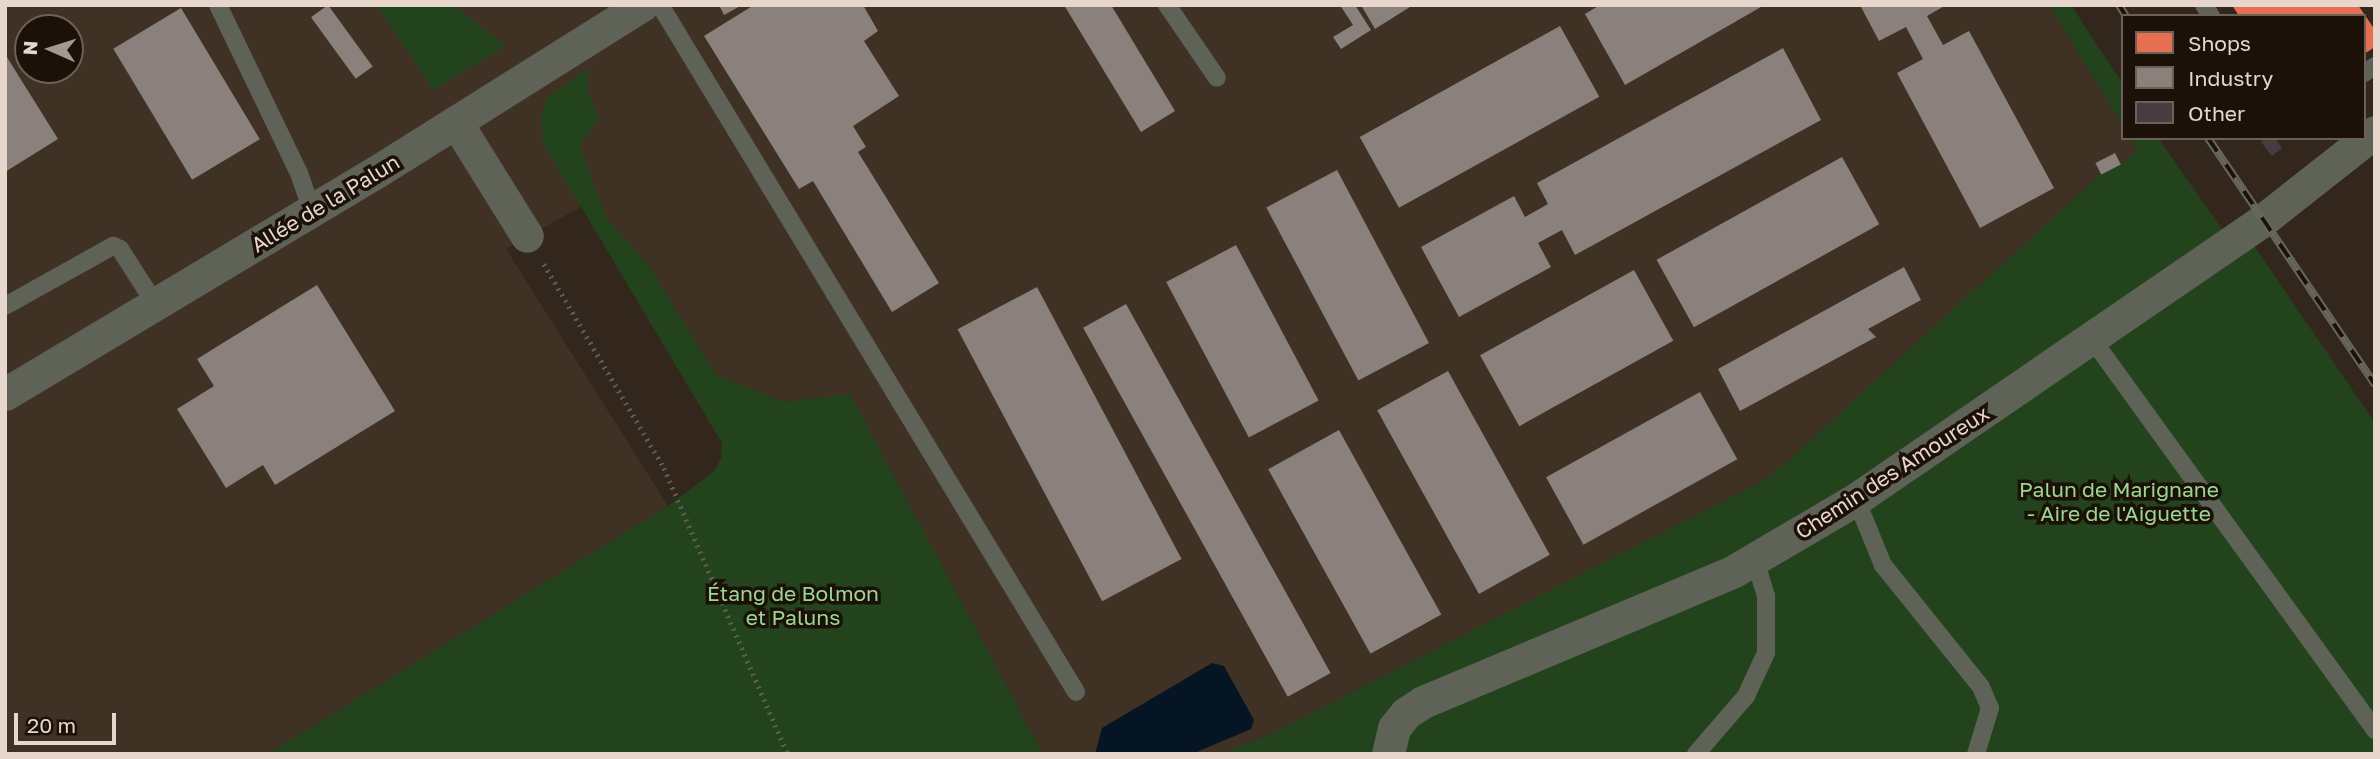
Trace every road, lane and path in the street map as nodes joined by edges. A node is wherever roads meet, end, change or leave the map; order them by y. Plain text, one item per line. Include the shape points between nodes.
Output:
1 (218, 5) edge
2 (642, 5) edge
3 (660, 5) edge
4 (1167, 5) edge
5 (1217, 78) dead end
6 (456, 122) junction
7 (2365, 140) edge
8 (312, 211) junction
9 (527, 236) joint
10 (156, 305) junction
11 (5, 306) edge
12 (2092, 339) junction
13 (5, 394) edge
14 (1856, 499) junction
15 (1755, 560) junction
16 (1076, 692) dead end
17 (2375, 730) edge
18 (788, 754) edge
19 (1388, 754) edge
20 (1696, 754) edge
21 (1976, 754) edge

1 - 8 lane via 299,173
2 - 6 street, Allée de la Palun
3 - 16 lane
4 - 5 lane
6 - 8 street, Allée de la Palun
6 - 9 street
7 - 12 street, Chemin des Amoureux via 2263,220
8 - 10 street, Allée de la Palun
9 - 18 path via 664,468
10 - 11 lane via 120,249 113,246
10 - 13 street, Allée de la Palun
12 - 14 street, Chemin des Amoureux
12 - 17 lane
14 - 15 street, Chemin des Amoureux
14 - 21 lane via 1883,565 1981,687 1990,708
15 - 19 street, Chemin des Amoureux via 1423,702 1394,728
15 - 20 lane via 1766,596 1766,653 1746,696

